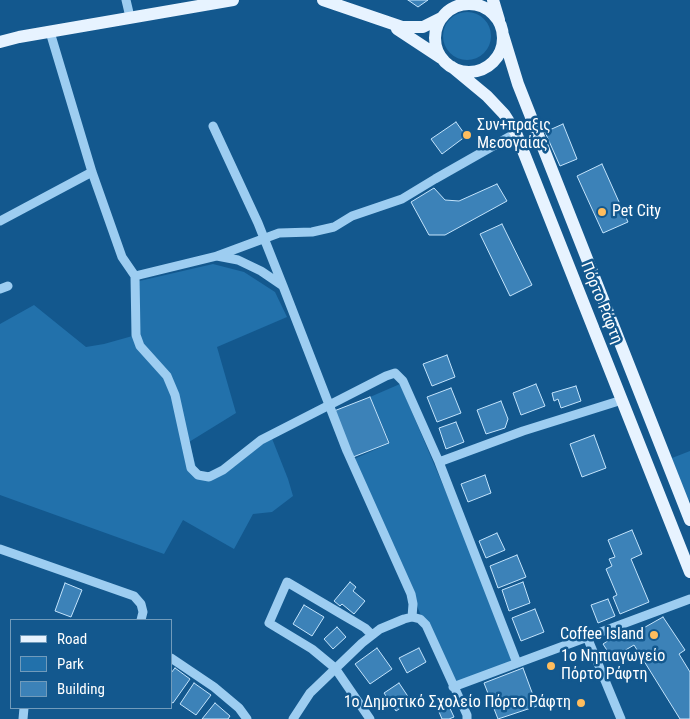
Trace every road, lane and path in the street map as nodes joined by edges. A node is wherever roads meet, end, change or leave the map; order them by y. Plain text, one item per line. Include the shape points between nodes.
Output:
1 (126, 0) edge
2 (233, 0) edge
3 (324, 0) edge
4 (493, 0) edge
5 (464, 2) edge
6 (354, 4) edge
7 (130, 17) junction
8 (372, 17) junction
9 (441, 18) junction
10 (502, 30) junction
11 (50, 32) junction
12 (0, 42) edge
13 (447, 63) junction
14 (213, 126) dead end
15 (516, 133) junction
16 (92, 172) junction
17 (0, 221) edge
18 (264, 238) junction
19 (217, 256) junction
20 (135, 276) junction
21 (283, 286) junction
22 (622, 400) junction
23 (329, 406) junction
24 (439, 462) junction
25 (687, 506) edge
26 (690, 520) edge
27 (0, 549) edge
28 (690, 572) edge
29 (690, 599) edge
30 (412, 617) junction
31 (141, 619) edge
32 (372, 635) junction
33 (587, 637) junction
34 (172, 659) edge
35 (517, 663) junction
36 (335, 668) junction
37 (453, 686) junction
38 (247, 719) edge
39 (293, 719) edge
40 (370, 719) edge
41 (467, 719) edge
42 (621, 719) edge

1 - 7 street
2 - 7 main road
3 - 6 main road
4 - 10 main road, Πόρτο Ράφτη
5 - 9 main road
5 - 10 main road via 484,7 493,14
6 - 8 main road
7 - 11 main road
8 - 9 main road via 402,27 417,28
8 - 13 main road, Πόρτο Ράφτη via 412,38
9 - 13 main road via 435,38 437,49
10 - 13 main road via 502,46 498,55 483,68 463,71
10 - 25 main road, Πόρτο Ράφτη via 522,92
11 - 12 main road
11 - 16 street
13 - 15 main road, Πόρτο Ράφτη via 487,96
14 - 18 street
15 - 18 street via 402,199 352,216 334,227 312,232 279,233
15 - 22 main road, Πόρτο Ράφτη
16 - 17 street
16 - 20 street via 122,257
18 - 19 street
18 - 21 street
19 - 20 street
19 - 21 street via 246,263
20 - 23 street via 136,335 140,346 167,376 175,395 190,468 198,475 209,477 223,470 261,440
21 - 23 street
22 - 24 street
22 - 28 main road, Πόρτο Ράφτη
23 - 24 street via 395,373 403,381
23 - 30 street via 411,594
24 - 35 street
25 - 26 main road, Πόρτο Ράφτη
27 - 31 street via 134,596 141,604
29 - 33 street
30 - 32 street via 394,622
30 - 37 street via 426,625
32 - 36 street
32 - 36 street via 287,582 269,623 312,649
33 - 35 street
33 - 42 street
34 - 38 street via 214,687
35 - 37 street
36 - 39 street via 310,693
36 - 40 street
37 - 41 street

